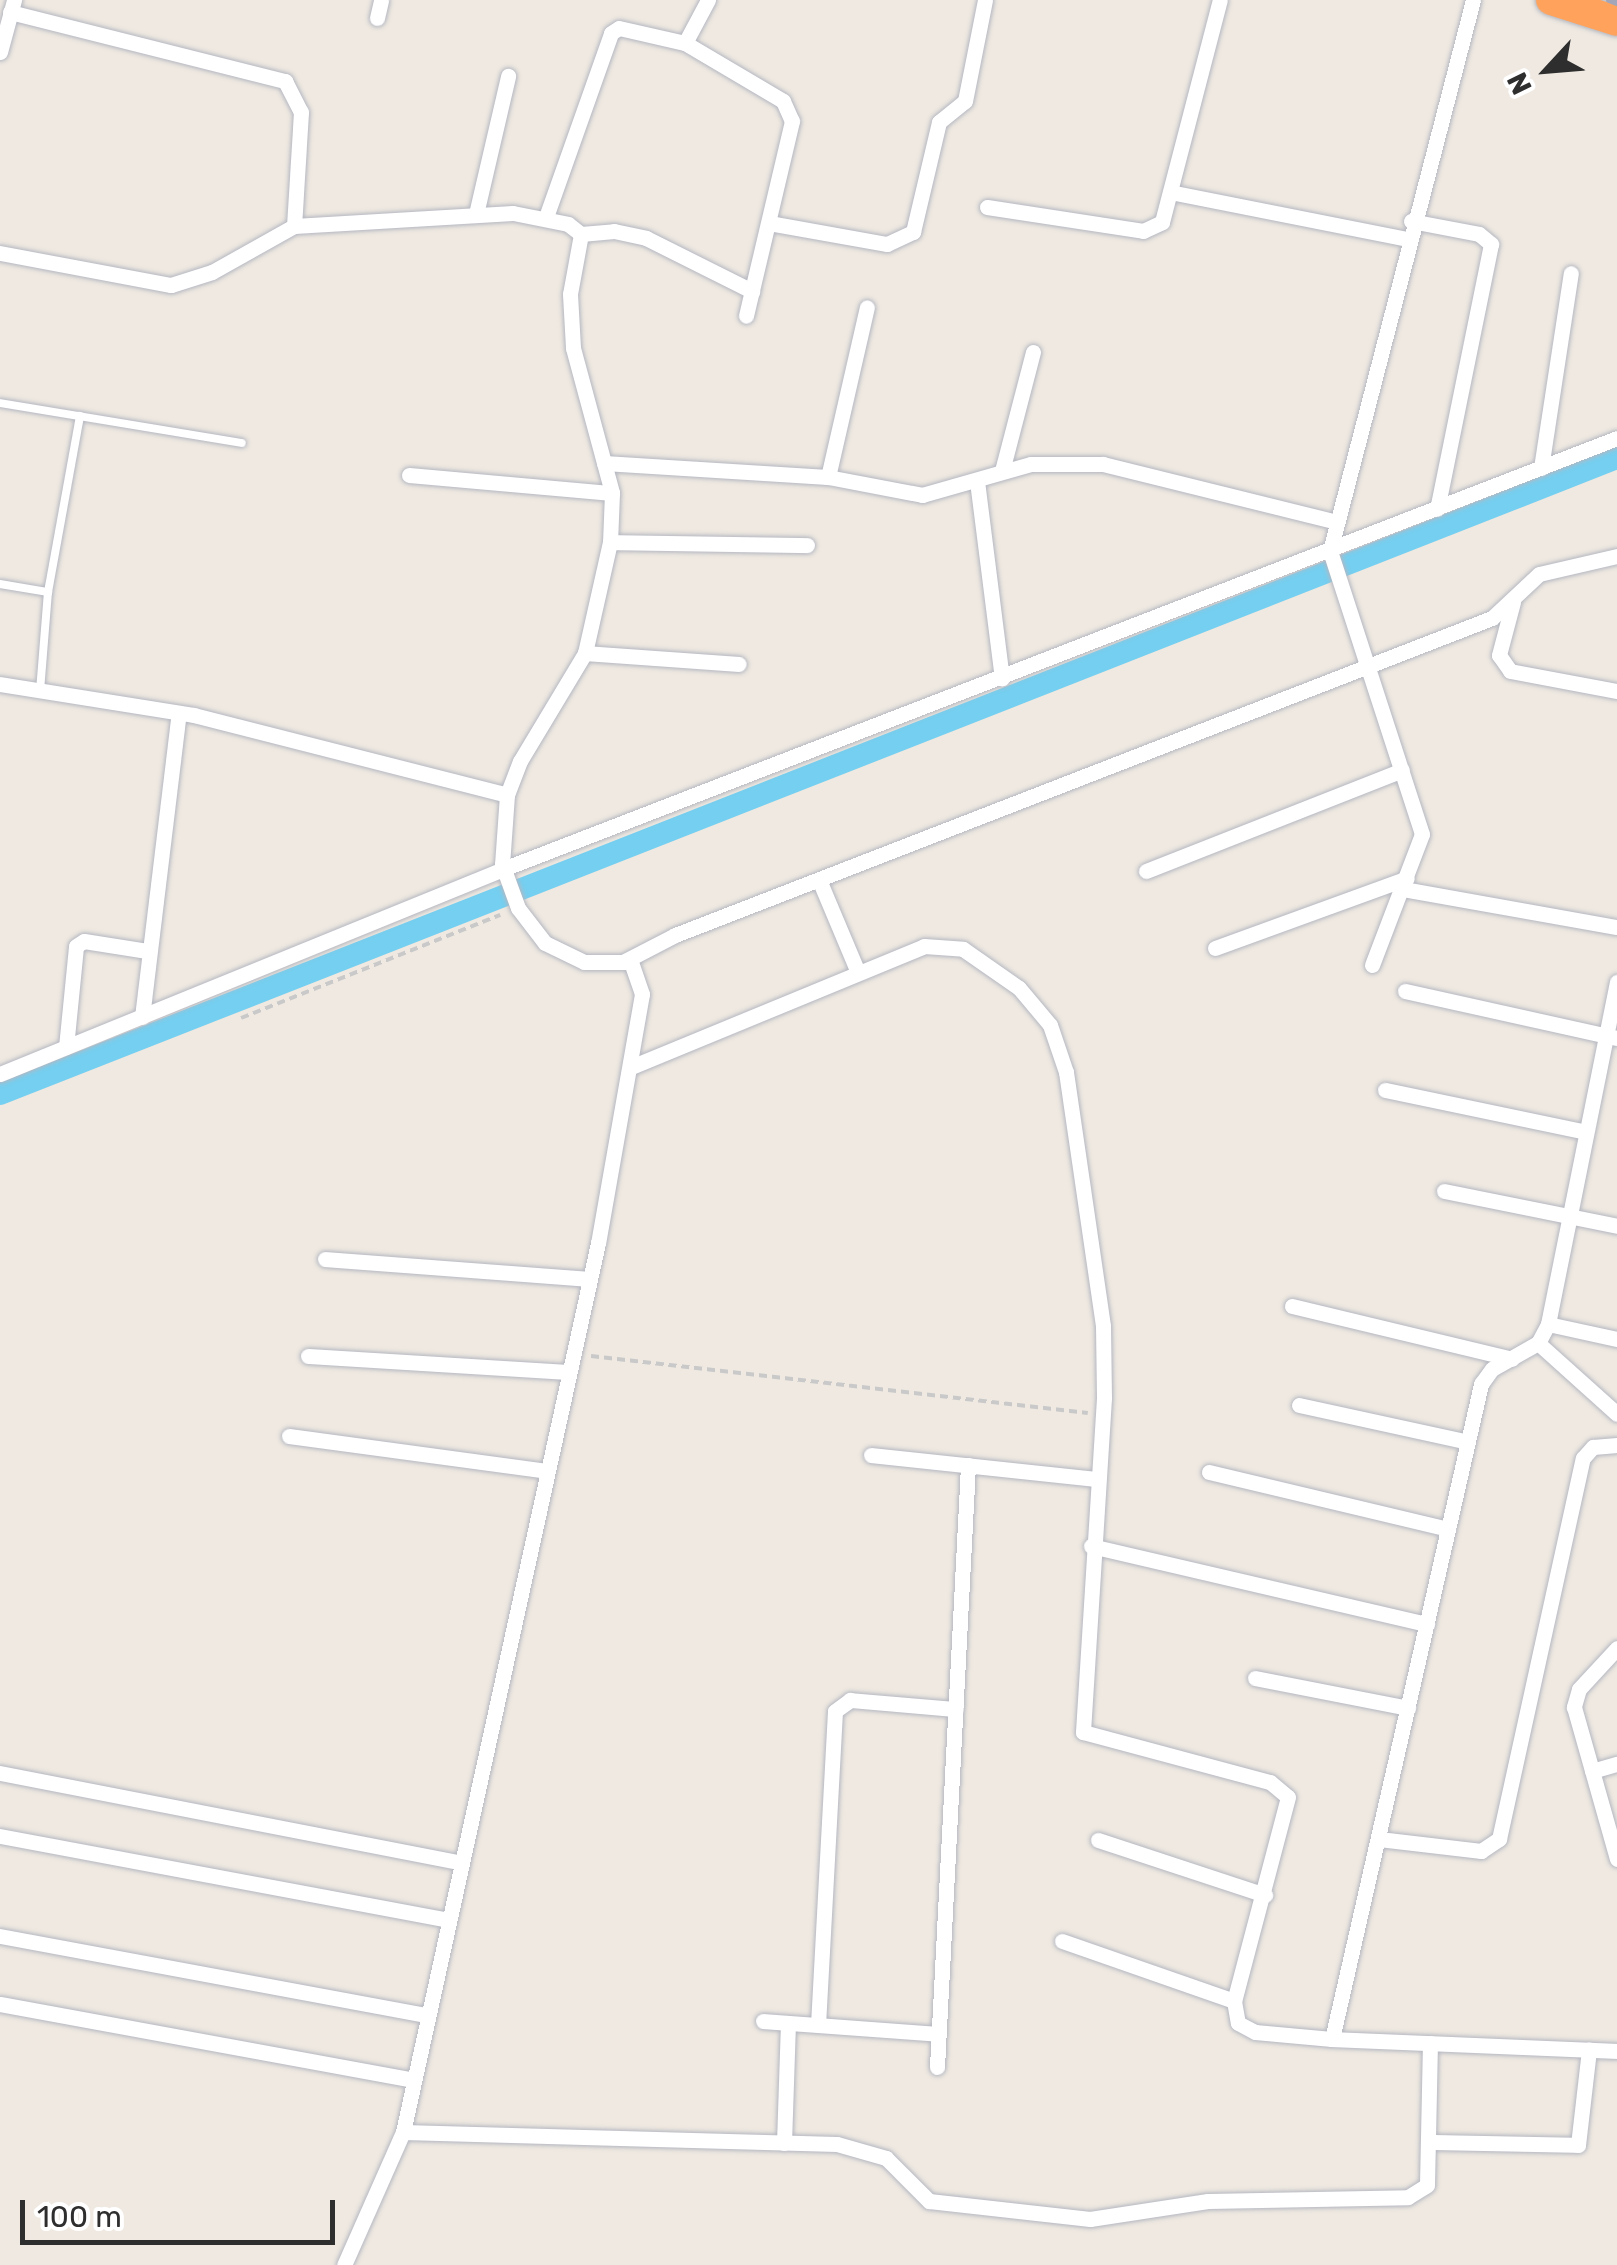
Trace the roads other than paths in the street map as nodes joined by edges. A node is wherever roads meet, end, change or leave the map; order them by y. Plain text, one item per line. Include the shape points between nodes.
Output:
1 (381, 0) edge
2 (708, 0) edge
3 (985, 0) edge
4 (1220, 0) edge
5 (1473, 0) edge
6 (1551, 0) edge
7 (12, 6) edge
8 (377, 18) dead end
9 (1617, 21) edge
10 (685, 43) junction
11 (0, 52) edge
12 (508, 76) dead end
13 (1170, 192) junction
14 (987, 206) dead end
15 (476, 214) junction
16 (546, 217) junction
17 (1411, 221) junction
18 (769, 223) junction
19 (294, 226) junction
20 (581, 234) junction
21 (1407, 239) junction
22 (0, 253) edge
23 (1571, 273) dead end
24 (752, 291) junction
25 (867, 307) dead end
26 (746, 316) dead end
27 (1033, 352) dead end
28 (0, 403) edge
29 (80, 416) junction
30 (1617, 438) edge
31 (242, 443) dead end
32 (604, 464) junction
33 (1541, 468) junction
34 (1002, 470) junction
35 (409, 475) dead end
36 (828, 477) junction
37 (977, 481) junction
38 (612, 493) junction
39 (1437, 509) junction
40 (1337, 522) junction
41 (610, 542) junction
42 (807, 545) dead end
43 (1331, 556) junction
44 (1617, 556) edge
45 (0, 584) edge
46 (48, 592) junction
47 (1513, 602) junction
48 (585, 654) junction
49 (740, 664) dead end
50 (1366, 667) junction
51 (1002, 678) junction
52 (0, 684) edge
53 (40, 690) junction
54 (1617, 692) edge
55 (178, 712) junction
56 (1402, 770) junction
57 (507, 795) junction
58 (1146, 871) dead end
59 (505, 876) junction
60 (820, 882) junction
61 (1405, 883) junction
62 (1617, 927) edge
63 (1215, 948) dead end
64 (147, 951) junction
65 (623, 962) junction
66 (1372, 965) dead end
67 (857, 970) junction
68 (1617, 982) edge
69 (1405, 991) dead end
70 (142, 1017) junction
71 (1612, 1036) edge
72 (66, 1047) junction
73 (631, 1067) junction
74 (0, 1074) edge
75 (1385, 1090) dead end
76 (1586, 1132) junction
77 (1444, 1192) dead end
78 (1571, 1216) junction
79 (1617, 1226) edge
80 (325, 1260) dead end
81 (589, 1279) junction
82 (1292, 1306) dead end
83 (1548, 1324) junction
84 (1617, 1339) edge
85 (1538, 1342) junction
86 (308, 1356) dead end
87 (1512, 1359) junction
88 (569, 1372) junction
89 (1299, 1405) dead end
90 (1617, 1414) edge
91 (289, 1436) dead end
92 (1468, 1442) junction
93 (1617, 1445) edge
94 (871, 1455) dead end
95 (968, 1465) junction
96 (547, 1471) junction
97 (1210, 1472) dead end
98 (1096, 1479) junction
99 (1448, 1530) junction
100 (1091, 1546) junction
101 (1427, 1624) junction
102 (1617, 1648) edge
103 (1255, 1678) dead end
104 (1408, 1708) junction
105 (956, 1709) junction
106 (1617, 1764) edge
107 (1592, 1771) junction
108 (0, 1773) edge
109 (0, 1836) edge
110 (1379, 1839) junction
111 (1098, 1840) dead end
112 (1617, 1859) edge
113 (460, 1862) junction
114 (1265, 1895) junction
115 (448, 1920) junction
116 (0, 1936) edge
117 (1062, 1942) dead end
118 (1234, 2002) junction
119 (0, 2004) edge
120 (428, 2015) junction
121 (763, 2021) dead end
122 (788, 2023) junction
123 (818, 2025) junction
124 (938, 2034) junction
125 (1332, 2040) junction
126 (1430, 2043) junction
127 (1589, 2050) junction
128 (1617, 2051) edge
129 (936, 2067) dead end
130 (414, 2080) junction
131 (403, 2132) junction
132 (784, 2142) junction
133 (1428, 2142) junction
134 (344, 2265) edge

1 - 8 street
2 - 10 street
3 - 18 street via 966,100 939,122 922,213 906,239 887,244
4 - 13 street
5 - 17 street
6 - 9 highway
7 - 11 street
7 - 19 street via 285,81 301,112
10 - 16 street via 619,28 611,34
10 - 18 street via 788,109 792,133
12 - 15 street
13 - 14 street via 1162,222 1143,231
13 - 21 street
15 - 16 street
15 - 19 street
16 - 20 street
17 - 21 street
17 - 39 street via 1480,234 1491,244
18 - 24 street
19 - 22 street via 212,272 171,285
20 - 24 street via 614,230 646,238
20 - 32 street via 570,294 573,348
21 - 40 street
23 - 33 street
24 - 26 street
25 - 36 street
27 - 34 street
28 - 29 lane
29 - 31 lane
29 - 46 lane
30 - 33 street
32 - 36 street
32 - 38 street
33 - 39 street
34 - 37 street
34 - 40 street via 1072,463 1148,470
35 - 38 street
36 - 37 street via 922,495
37 - 51 street
38 - 41 street
39 - 43 street
40 - 43 street
41 - 42 street
41 - 48 street
43 - 50 street
43 - 51 street
44 - 47 street via 1530,578
45 - 46 lane
46 - 53 lane
47 - 50 street via 1492,618
47 - 54 street via 1499,654 1510,671
48 - 49 street
48 - 57 street via 520,761
50 - 56 street
50 - 60 street
51 - 59 street
52 - 53 street
53 - 55 street
55 - 57 street
55 - 64 street
56 - 58 street
56 - 61 street via 1422,834
57 - 59 street
59 - 65 street via 516,903 560,954
59 - 70 street
60 - 65 street via 675,935
60 - 67 street
61 - 62 street
61 - 63 street
61 - 66 street
64 - 70 street
64 - 72 street via 76,946
65 - 73 street via 640,976
67 - 73 street
67 - 98 street via 924,946 962,949 1020,988 1050,1025 1066,1072 1102,1326
68 - 71 street
69 - 71 street
70 - 72 street
71 - 76 street
72 - 74 street
73 - 81 street
75 - 76 street
76 - 78 street
77 - 78 street
78 - 79 street
78 - 83 street
80 - 81 street
81 - 88 street
82 - 87 street
83 - 84 street
83 - 85 street
85 - 87 street
85 - 90 street
86 - 88 street
87 - 92 street via 1486,1375
88 - 96 street
89 - 92 street
91 - 96 street
92 - 99 street
93 - 110 street via 1593,1446 1583,1458 1499,1840 1480,1851
94 - 95 street
95 - 98 street
95 - 105 street
96 - 113 street
97 - 99 street
98 - 100 street
99 - 101 street
100 - 101 street
100 - 114 street via 1083,1732 1282,1789 1290,1811
101 - 104 street
102 - 107 street via 1575,1697 1574,1719
103 - 104 street
104 - 110 street
105 - 123 street via 850,1700 836,1710
105 - 124 street
106 - 107 street
107 - 112 street
108 - 113 street
109 - 115 street
110 - 125 street
111 - 114 street
113 - 115 street
114 - 118 street
115 - 120 street
116 - 120 street
117 - 118 street
118 - 125 street via 1246,2030
119 - 130 street
120 - 130 street
121 - 122 street
122 - 123 street
122 - 132 street
123 - 124 street
124 - 129 street
125 - 126 street
126 - 127 street
126 - 133 street
127 - 128 street
127 - 133 street via 1578,2146
130 - 131 street
131 - 132 street
131 - 134 street
132 - 133 street via 866,2150 897,2166 929,2202 1090,2219 1208,2201 1414,2196 1428,2185

